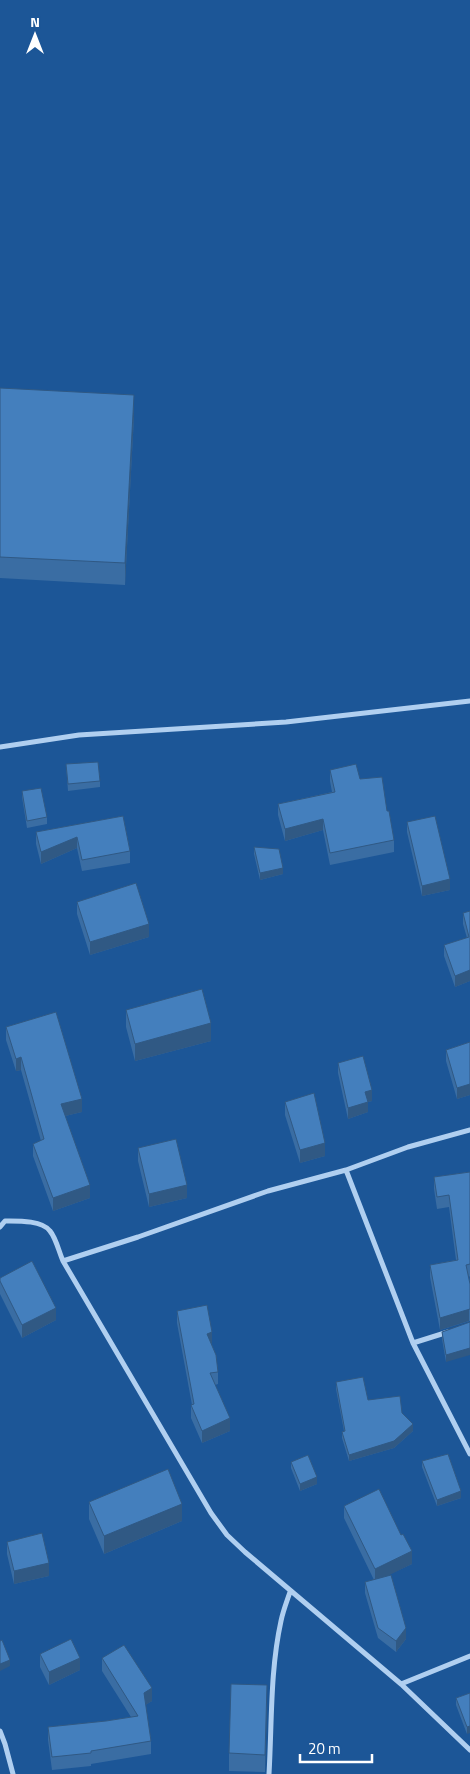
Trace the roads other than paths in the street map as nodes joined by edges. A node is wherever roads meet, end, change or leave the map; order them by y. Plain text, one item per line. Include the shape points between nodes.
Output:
1 (470, 701) edge
2 (0, 746) edge
3 (470, 1130) edge
4 (346, 1170) junction
5 (0, 1227) edge
6 (63, 1261) junction
7 (451, 1331) edge
8 (413, 1343) junction
9 (470, 1454) edge
10 (290, 1592) junction
11 (470, 1656) edge
12 (401, 1684) junction
13 (0, 1731) edge
14 (3, 1744) edge
15 (470, 1750) edge
16 (13, 1774) edge
17 (267, 1774) edge

1 - 2 street via 286,722 79,735
3 - 4 street via 408,1147
4 - 6 street via 268,1191
4 - 8 street
5 - 6 street via 4,1221 22,1221 50,1230
6 - 10 street via 211,1513 227,1535
7 - 8 street
8 - 9 street
10 - 12 street
10 - 17 street via 276,1646
11 - 12 street
12 - 15 street
13 - 14 street
14 - 16 street

